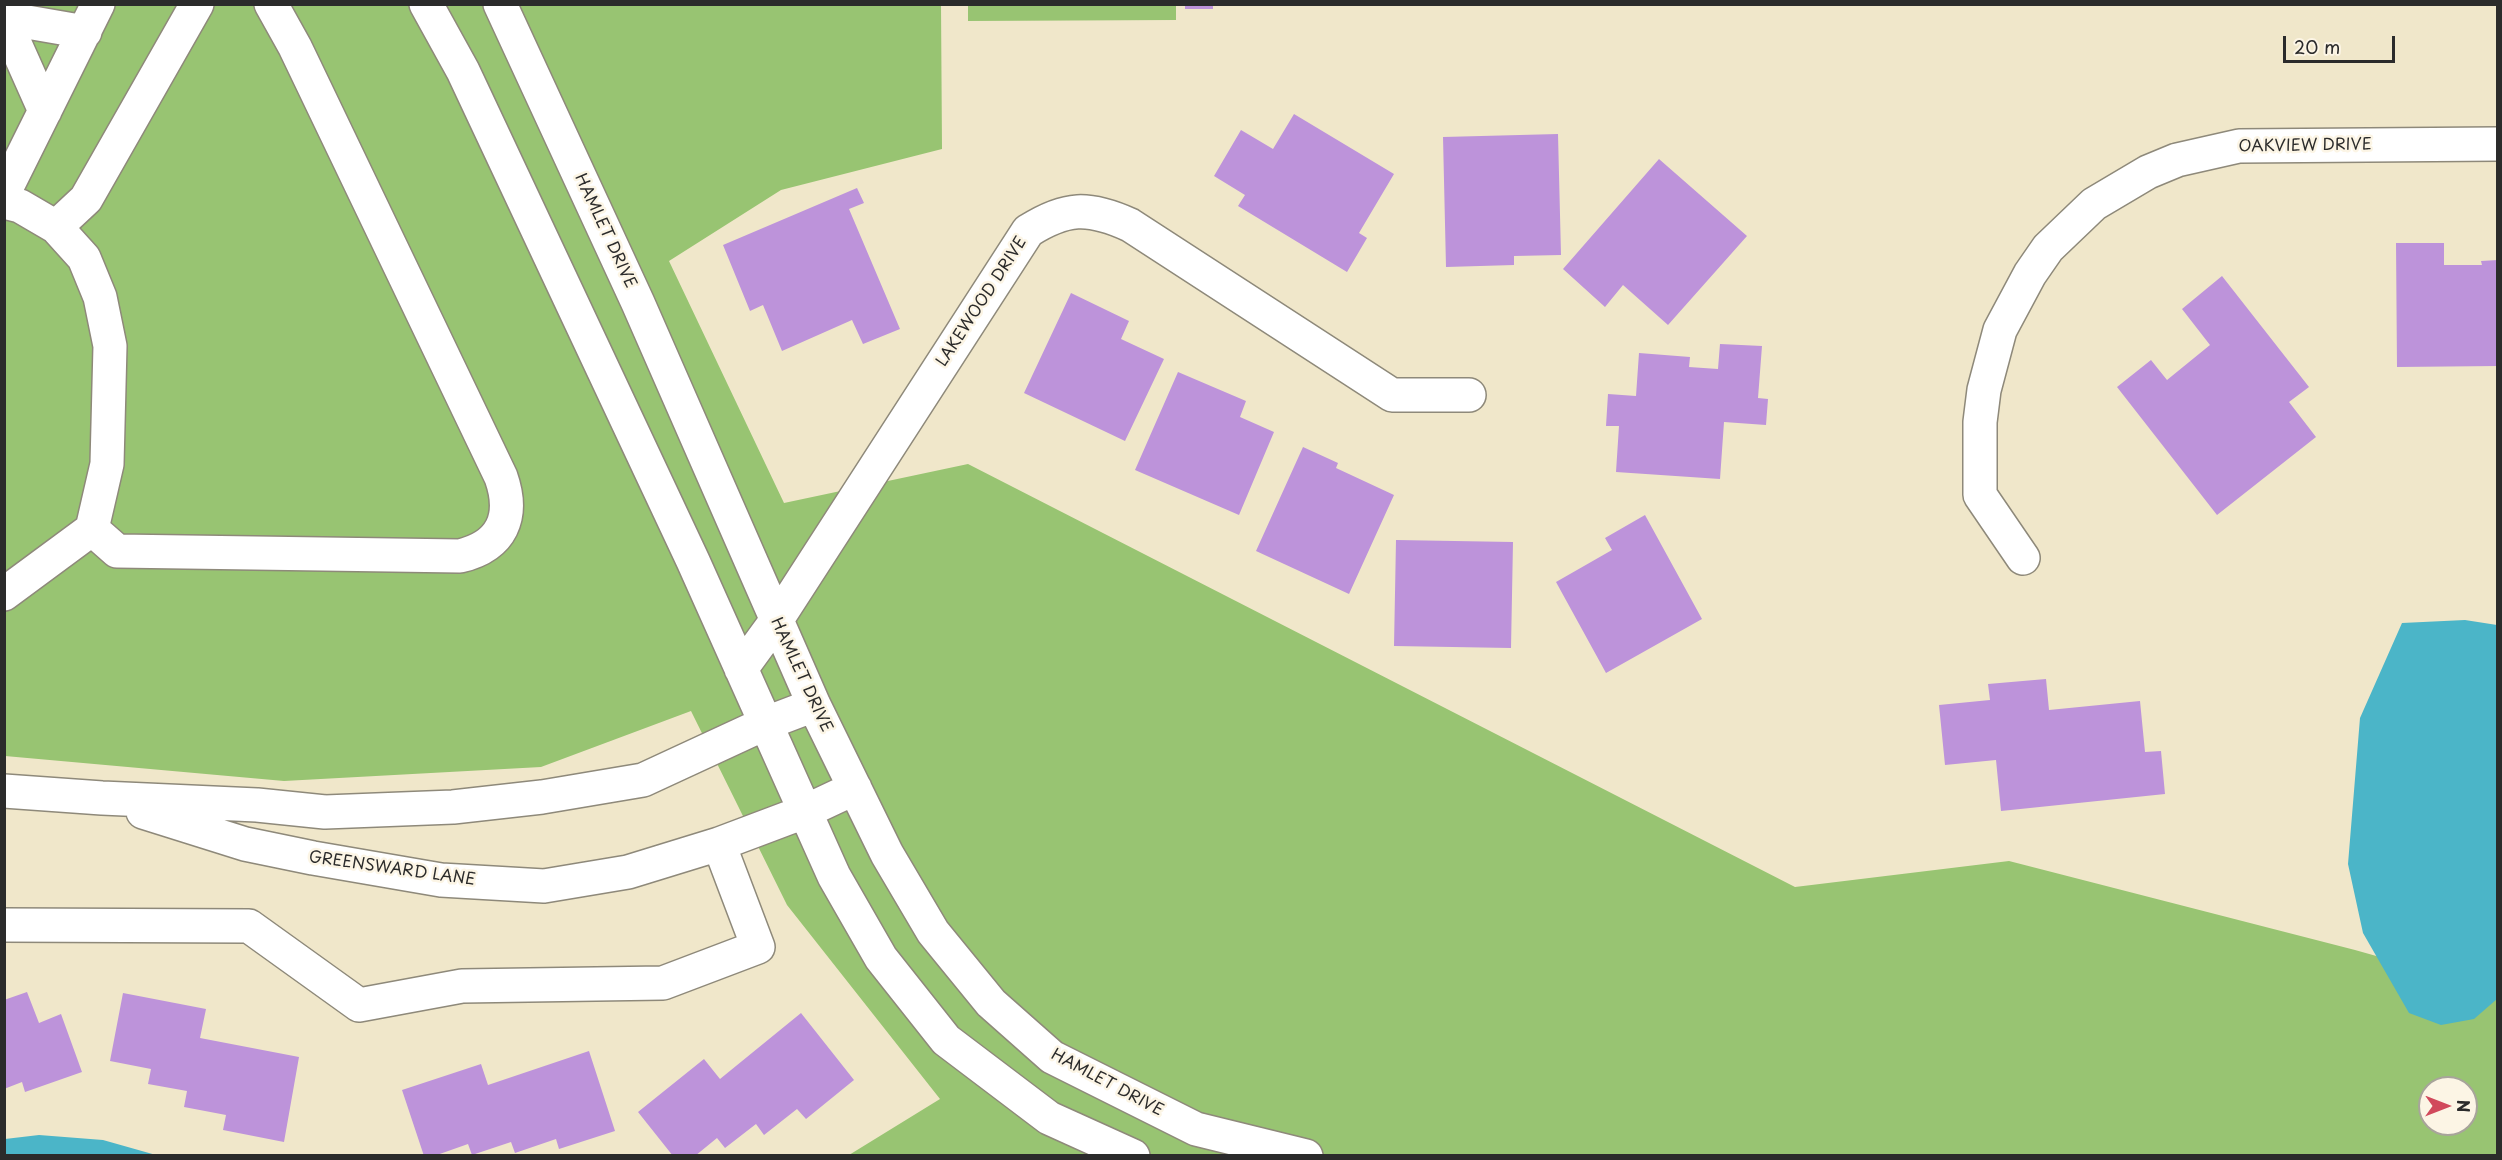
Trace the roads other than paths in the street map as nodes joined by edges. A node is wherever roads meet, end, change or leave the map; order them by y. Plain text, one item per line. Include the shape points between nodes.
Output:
1 (196, 4) edge
2 (271, 4) edge
3 (426, 4) edge
4 (500, 4) edge
5 (91, 18) edge
6 (4, 19) edge
7 (45, 111) junction
8 (2498, 144) edge
9 (4, 193) edge
10 (4, 202) edge
11 (56, 227) junction
12 (1469, 395) dead end
13 (92, 530) junction
14 (2023, 558) dead end
15 (4, 594) edge
16 (776, 621) junction
17 (741, 669) junction
18 (814, 705) junction
19 (764, 724) junction
20 (855, 788) junction
21 (4, 790) edge
22 (102, 798) junction
23 (804, 812) junction
24 (719, 844) junction
25 (4, 925) edge
26 (1133, 1155) edge
27 (1306, 1155) edge

1 - 11 street via 86,199
2 - 13 street via 296,47 501,477 507,494 502,528 477,552 460,556 117,551
3 - 17 street via 463,71
4 - 16 street, HAMLET DRIVE via 638,303
5 - 6 street
5 - 7 street
6 - 7 street
7 - 9 street
8 - 14 street, OAKVIEW DRIVE via 2239,146 2177,160 2094,204 2048,248 2030,273 2000,330 1983,390 1980,495
10 - 11 street via 20,206
11 - 13 street via 84,258 100,297 110,346 106,464
12 - 16 street, LAKEWOOD DRIVE via 1392,395 1130,225 1105,213 1077,211 1051,217 1028,231
13 - 15 street
16 - 17 street, LAKEWOOD DRIVE
16 - 18 street, HAMLET DRIVE
17 - 19 street
18 - 19 street, GREENSWARD LANE
18 - 20 street, HAMLET DRIVE
19 - 22 street, GREENSWARD LANE via 643,780 453,807 325,812
19 - 23 street
20 - 23 street, GREENSWARD LANE
20 - 27 street, HAMLET DRIVE via 887,854 933,932 991,1003 1053,1057 1196,1130
21 - 22 street, GREENSWARD LANE
22 - 24 street, GREENSWARD LANE via 245,844 441,880 544,886 628,872
23 - 24 street, GREENSWARD LANE
23 - 26 street via 834,876 881,958 946,1040 1049,1118
24 - 25 street via 758,946 663,983 462,986 359,1005 249,926

